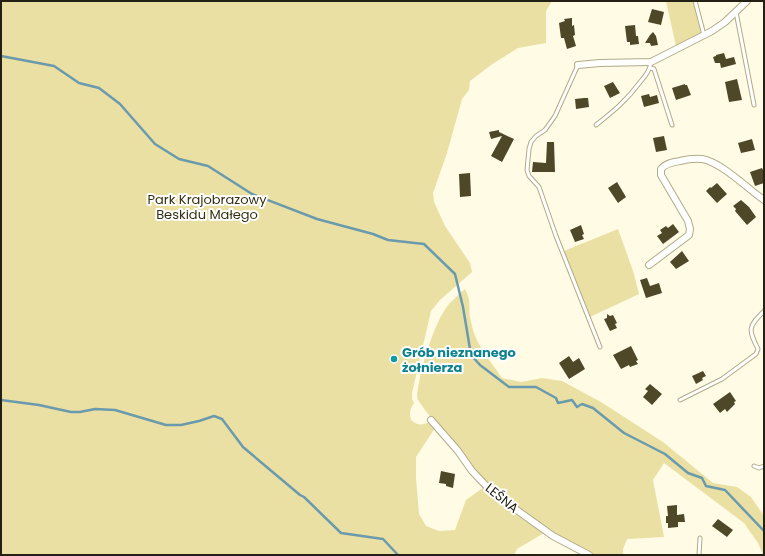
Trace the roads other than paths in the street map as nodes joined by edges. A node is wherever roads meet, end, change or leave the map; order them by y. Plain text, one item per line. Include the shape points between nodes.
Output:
1 (695, 1) edge
2 (747, 1) edge
3 (736, 12) junction
4 (704, 35) junction
5 (578, 65) joint
6 (651, 65) junction
7 (754, 105) dead end
8 (596, 125) dead end
9 (672, 125) dead end
10 (764, 200) edge
11 (649, 264) dead end
12 (764, 311) edge
13 (600, 347) dead end
14 (680, 400) dead end
15 (431, 420) dead end
16 (754, 466) dead end
17 (764, 466) edge
18 (700, 538) dead end
19 (590, 555) edge
20 (699, 555) edge

1 - 4 lane
2 - 3 street
3 - 4 street
3 - 7 lane
4 - 6 street
5 - 6 street
5 - 13 lane via 555,116 545,130 531,142 527,170 539,188
6 - 8 lane via 624,102
6 - 9 lane
10 - 11 street via 734,176 704,159 694,158 665,165 661,169 661,174 690,229 689,235
12 - 14 lane via 751,326 758,349 756,354 722,379
15 - 19 street, LEŚNA via 493,493 553,536
16 - 17 lane
18 - 20 lane

